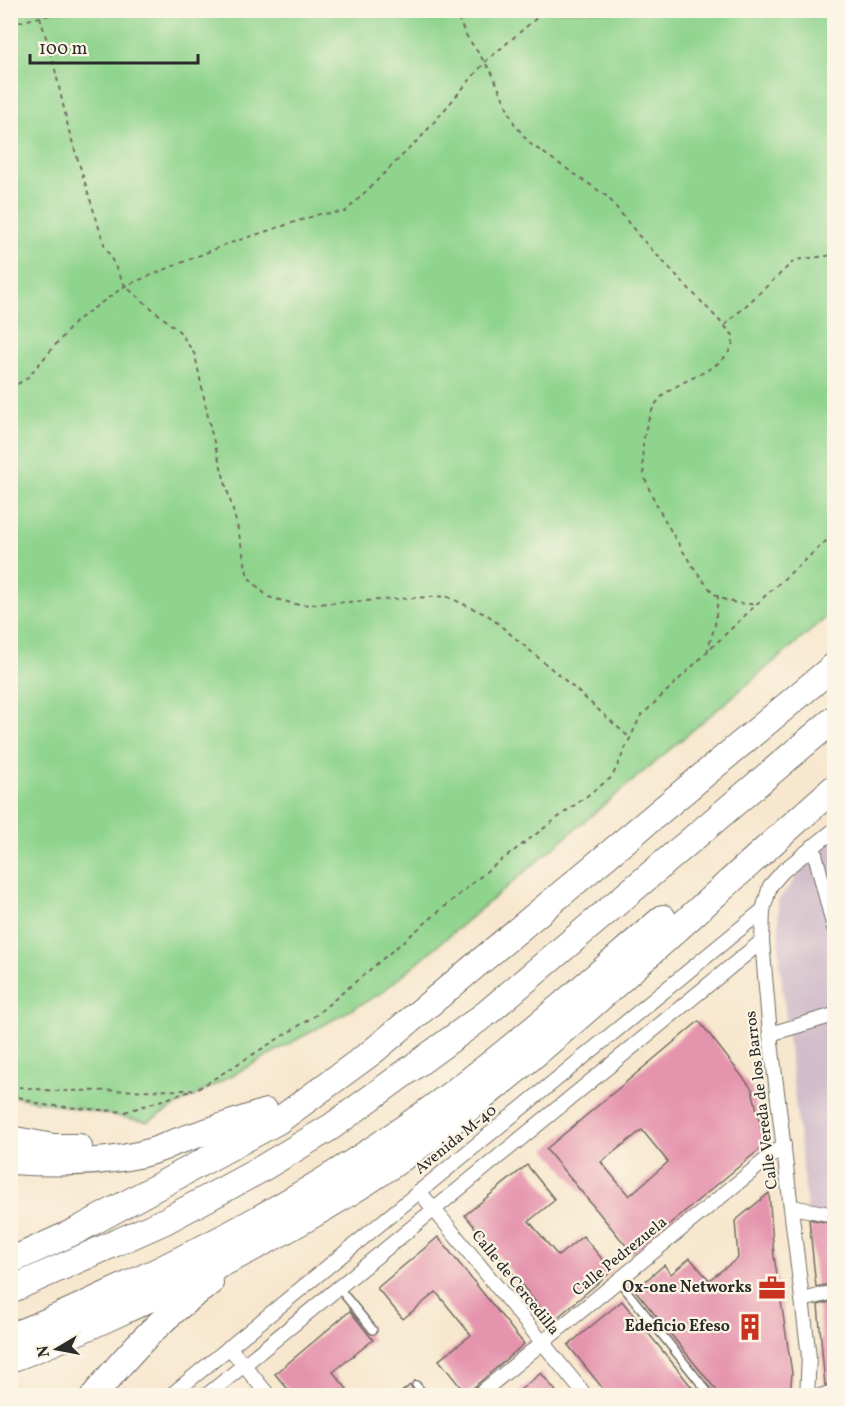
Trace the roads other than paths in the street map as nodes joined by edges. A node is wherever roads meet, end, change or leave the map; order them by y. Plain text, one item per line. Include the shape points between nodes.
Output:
1 (834, 666) edge
2 (834, 719) edge
3 (834, 770) edge
4 (834, 788) edge
5 (834, 830) edge
6 (813, 846) junction
7 (763, 910) junction
8 (834, 928) edge
9 (762, 941) junction
10 (834, 1015) edge
11 (770, 1034) junction
12 (314, 1093) junction
13 (494, 1130) junction
14 (10, 1139) edge
15 (175, 1142) junction
16 (784, 1145) junction
17 (509, 1148) junction
18 (10, 1161) edge
19 (419, 1191) junction
20 (792, 1207) junction
21 (434, 1209) junction
22 (834, 1215) edge
23 (276, 1236) junction
24 (10, 1261) edge
25 (618, 1280) junction
26 (340, 1286) junction
27 (10, 1290) edge
28 (834, 1292) edge
29 (803, 1300) junction
30 (373, 1330) dead end
31 (10, 1336) edge
32 (542, 1342) junction
33 (230, 1347) junction
34 (10, 1359) edge
35 (244, 1364) junction
36 (416, 1385) dead end
37 (834, 1392) edge
38 (94, 1395) edge
39 (170, 1395) edge
40 (206, 1395) edge
41 (269, 1395) edge
42 (425, 1395) edge
43 (477, 1395) edge
44 (586, 1395) edge
45 (711, 1395) edge
46 (807, 1395) edge
47 (820, 1395) edge

1 - 12 highway via 372,1052
2 - 27 highway via 487,1013 331,1127 165,1221
3 - 31 highway via 503,1054 396,1134 339,1172 181,1262
4 - 23 highway via 581,1015 463,1113 408,1154
5 - 6 street, Calle Vereda de los Barros
6 - 7 street, Calle Vereda de los Barros via 770,886
6 - 8 street
7 - 9 street, Calle Vereda de los Barros
7 - 13 street, Avenida M-40
9 - 11 street, Calle Vereda de los Barros
9 - 17 street
10 - 11 street
11 - 16 street, Calle Vereda de los Barros
12 - 15 highway
12 - 24 highway via 278,1121 76,1231
13 - 17 street via 510,1138
13 - 19 street, Avenida M-40
14 - 15 highway via 52,1147
15 - 18 highway via 162,1149 114,1159 51,1164
16 - 20 street, Calle Vereda de los Barros
16 - 25 street, Calle Pedrezuela
17 - 21 street
19 - 21 street, Calle de Cercedilla
19 - 33 street, Avenida M-40
20 - 22 street
20 - 29 street, Calle Vereda de los Barros
21 - 26 street
21 - 32 street, Calle de Cercedilla
23 - 34 highway via 186,1282
23 - 38 highway via 197,1291 154,1328
25 - 32 street, Calle Pedrezuela
25 - 45 lane
26 - 30 lane
26 - 35 street
28 - 29 street
29 - 46 street, Calle Vereda de los Barros via 809,1357
32 - 43 street, Calle Pedrezuela
32 - 44 street, Calle de Cercedilla
33 - 35 street
33 - 39 street, Avenida M-40
35 - 40 street
35 - 41 street
36 - 42 lane
37 - 47 street

